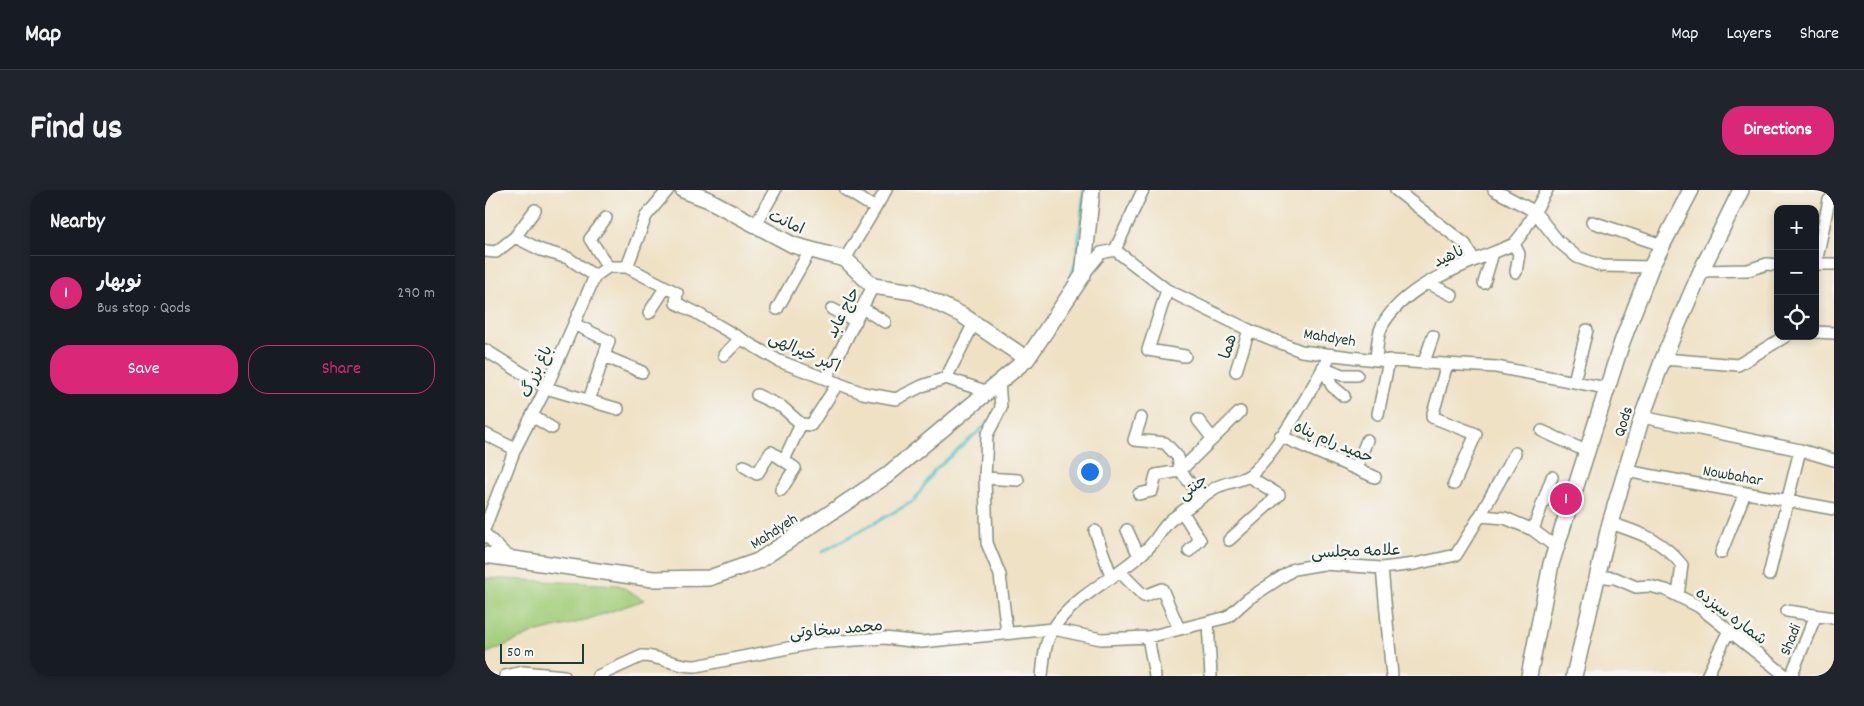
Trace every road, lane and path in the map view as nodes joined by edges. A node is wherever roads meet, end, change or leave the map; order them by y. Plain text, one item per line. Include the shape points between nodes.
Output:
1 (668, 190) edge
2 (683, 190) edge
3 (775, 190) edge
4 (847, 190) edge
5 (886, 190) edge
6 (1092, 190) edge
7 (1143, 190) edge
8 (1396, 190) edge
9 (1494, 190) edge
10 (1547, 190) edge
11 (1690, 190) edge
12 (1741, 190) edge
13 (1829, 200) dead end
14 (875, 208) junction
15 (535, 210) dead end
16 (1534, 211) junction
17 (606, 218) dead end
18 (1592, 222) dead end
19 (755, 226) junction
20 (515, 237) junction
21 (1514, 244) junction
22 (1662, 245) junction
23 (810, 250) junction
24 (1115, 250) junction
25 (1819, 250) edge
26 (485, 251) edge
27 (1493, 253) junction
28 (845, 259) junction
29 (1474, 260) junction
30 (1819, 263) edge
31 (1834, 264) edge
32 (1774, 265) edge
33 (608, 267) junction
34 (627, 267) junction
35 (1651, 267) junction
36 (1701, 271) junction
37 (1515, 272) dead end
38 (1083, 275) junction
39 (595, 276) junction
40 (1428, 283) junction
41 (1484, 283) dead end
42 (873, 286) junction
43 (665, 288) junction
44 (1167, 290) junction
45 (1452, 295) dead end
46 (862, 308) junction
47 (777, 309) dead end
48 (832, 309) dead end
49 (649, 313) dead end
50 (855, 321) junction
51 (885, 322) dead end
52 (974, 323) junction
53 (574, 324) junction
54 (1249, 330) junction
55 (1587, 330) dead end
56 (1819, 332) edge
57 (1834, 333) edge
58 (1433, 336) dead end
59 (740, 339) junction
60 (1779, 340) edge
61 (485, 350) edge
62 (724, 355) dead end
63 (604, 356) junction
64 (1185, 356) dead end
65 (1330, 356) junction
66 (1027, 359) junction
67 (1663, 359) junction
68 (1376, 360) junction
69 (1389, 360) junction
70 (1424, 362) junction
71 (1447, 364) junction
72 (1323, 367) junction
73 (1236, 371) dead end
74 (642, 372) dead end
75 (1357, 375) dead end
76 (946, 378) junction
77 (832, 381) junction
78 (999, 381) junction
79 (1575, 381) junction
80 (547, 388) junction
81 (1607, 388) junction
82 (989, 392) junction
83 (757, 394) dead end
84 (1344, 396) dead end
85 (589, 400) junction
86 (618, 409) dead end
87 (1240, 412) dead end
88 (1378, 414) dead end
89 (532, 416) junction
90 (1642, 417) junction
91 (1141, 418) dead end
92 (1198, 420) dead end
93 (801, 424) junction
94 (552, 428) dead end
95 (1542, 431) dead end
96 (485, 434) edge
97 (1281, 436) junction
98 (1213, 439) junction
99 (1367, 440) dead end
100 (515, 449) junction
101 (1800, 450) junction
102 (1588, 452) junction
103 (1515, 453) dead end
104 (784, 460) junction
105 (1834, 460) edge
106 (744, 466) dead end
107 (1356, 468) junction
108 (1180, 471) junction
109 (1626, 472) junction
110 (1248, 476) junction
111 (1375, 477) dead end
112 (1552, 477) dead end
113 (985, 478) junction
114 (1018, 480) dead end
115 (1454, 484) dead end
116 (781, 490) dead end
117 (1745, 492) junction
118 (1139, 494) dead end
119 (1202, 497) junction
120 (1789, 501) junction
121 (1834, 510) edge
122 (1183, 513) junction
123 (1480, 516) junction
124 (1610, 523) junction
125 (485, 527) edge
126 (1127, 530) dead end
127 (1533, 530) junction
128 (1095, 531) dead end
129 (485, 534) edge
130 (1229, 540) dead end
131 (1557, 548) junction
132 (1189, 551) dead end
133 (1721, 553) dead end
134 (485, 555) edge
135 (1139, 556) junction
136 (509, 558) junction
137 (1382, 568) junction
138 (1116, 575) junction
139 (1769, 575) dead end
140 (1596, 576) junction
141 (1678, 596) junction
142 (1787, 611) dead end
143 (1816, 615) junction
144 (1834, 618) edge
145 (1208, 623) junction
146 (1053, 629) junction
147 (1179, 629) junction
148 (1729, 630) junction
149 (1007, 633) junction
150 (1148, 637) junction
151 (505, 676) edge
152 (564, 676) edge
153 (598, 676) edge
154 (1042, 676) edge
155 (1155, 676) edge
156 (1211, 676) edge
157 (1392, 676) edge
158 (1529, 676) edge
159 (1573, 676) edge
160 (1707, 676) edge
161 (1786, 676) edge
162 (1791, 676) edge

1 - 34 street via 646,216
2 - 19 street, امانت via 709,200
3 - 19 street
4 - 14 street
5 - 14 street
6 - 38 street
7 - 24 street
8 - 29 street via 1465,244
9 - 16 street
10 - 16 street
11 - 22 street, Qods
12 - 36 street, Qods
13 - 25 street
14 - 28 street
15 - 20 street
16 - 21 street via 1523,234
16 - 35 street via 1558,241 1577,257 1602,266
17 - 33 street via 590,239
18 - 22 street
19 - 23 street, امانت
20 - 26 street via 496,252
20 - 39 street via 541,250 568,258
21 - 27 street, ناهید
21 - 37 street via 1519,254
22 - 35 street, Qods
23 - 28 street, امانت
23 - 47 street
24 - 38 street via 1101,252
24 - 44 street, Mahdyeh
27 - 29 street, ناهید
27 - 41 street
28 - 42 street, امانت
29 - 40 street, ناهید
30 - 31 street
32 - 36 street via 1748,270
33 - 34 street
33 - 39 street
34 - 43 street, اکبر خیرالهی
35 - 81 street, Qods
36 - 67 street, Qods
38 - 66 street, Mahdyeh
39 - 53 street, باغ بزرگ
40 - 45 street
40 - 68 street, ناهید via 1403,302 1381,326
42 - 46 street, حاج عابد
42 - 52 street via 914,292
43 - 49 street
43 - 59 street, اکبر خیرالهی via 677,293 676,303
44 - 54 street, Mahdyeh
44 - 64 street via 1148,350
46 - 50 street, حاج عابد
46 - 51 street
48 - 50 street
50 - 77 street, حاج عابد
52 - 66 street
52 - 76 street
53 - 63 street via 609,341
53 - 80 street, باغ بزرگ
54 - 65 street, Mahdyeh via 1301,350
54 - 73 street, هما
55 - 79 street
56 - 57 street
58 - 70 street
59 - 62 street
59 - 77 street, اکبر خیرالهی via 779,360
60 - 67 street via 1738,365
61 - 80 street
63 - 74 street
63 - 85 street
65 - 68 street, Mahdyeh
65 - 72 street, جنتی
66 - 78 street, Mahdyeh
67 - 90 street, Qods
68 - 69 street, Mahdyeh
69 - 70 street, Mahdyeh
69 - 88 street
70 - 71 street, Mahdyeh
71 - 79 street, Mahdyeh via 1496,367
71 - 115 street via 1432,417 1476,434
72 - 75 street via 1342,375
72 - 84 street via 1332,386
72 - 97 street, جنتی
76 - 77 street, اکبر خیرالهی via 896,399 863,393
76 - 82 street
77 - 93 street, حاج عابد via 811,425
78 - 82 street, Mahdyeh
78 - 113 street via 1001,408 987,435
79 - 81 street, Mahdyeh
80 - 85 street
80 - 89 street, باغ بزرگ
81 - 102 street, Qods
82 - 136 street, Mahdyeh via 886,476 758,562 709,578 653,579
83 - 93 street via 782,407
85 - 86 street
87 - 98 street
89 - 94 street
89 - 100 street, باغ بزرگ
90 - 101 street
90 - 109 street, Qods
91 - 108 street via 1134,440 1165,443 1178,457
92 - 98 street
93 - 104 street
95 - 102 street
96 - 100 street
97 - 107 street, حمید رام پناه
97 - 110 street, جنتی
98 - 108 street
99 - 107 street
100 - 125 street, باغ بزرگ
101 - 105 street
101 - 120 street
102 - 131 street, Qods
103 - 123 street, علامه مجلسی
104 - 106 street via 771,452 757,474
104 - 116 street via 795,468
107 - 111 street, حمید رام پناه
108 - 118 street via 1156,475 1152,491
108 - 119 street
109 - 117 street, Nowbahar
109 - 124 street, Qods
110 - 119 street, جنتی via 1217,487
110 - 130 street via 1279,494
112 - 127 street
113 - 114 street
113 - 149 street via 987,543 999,575
117 - 120 street, Nowbahar
117 - 133 street
119 - 122 street, جنتی
120 - 121 street, Nowbahar
120 - 139 street
122 - 132 street via 1200,540
122 - 135 street, جنتی via 1171,520
123 - 127 street via 1505,518
123 - 137 street, علامه مجلسی via 1456,555
124 - 140 street, Qods
124 - 141 street via 1642,533 1669,549 1683,566
126 - 135 street
127 - 131 street
128 - 138 street
129 - 136 street
131 - 158 street, Qods
134 - 136 street, Mahdyeh
135 - 138 street, جنتی
137 - 145 street, علامه مجلسی via 1323,564 1293,569 1228,617
137 - 157 street
138 - 146 street, جنتی via 1068,609
138 - 147 street via 1144,596 1162,589
140 - 141 street, شماره سیزده via 1615,578 1637,587 1649,586
140 - 159 street, Qods
141 - 148 street, شماره سیزده via 1699,606
142 - 143 street
143 - 144 street
143 - 162 street, Shadi
145 - 147 street, علامه مجلسی
145 - 156 street
146 - 149 street, محمد سخاوتی
146 - 150 street, علامه مجلسی via 1101,639
146 - 154 street, جنتی via 1046,645
147 - 150 street, علامه مجلسی
148 - 160 street
148 - 161 street, شماره سیزده
149 - 153 street, محمد سخاوتی via 921,642 884,638 814,642 688,667 642,656
150 - 155 street
151 - 152 street via 523,672

